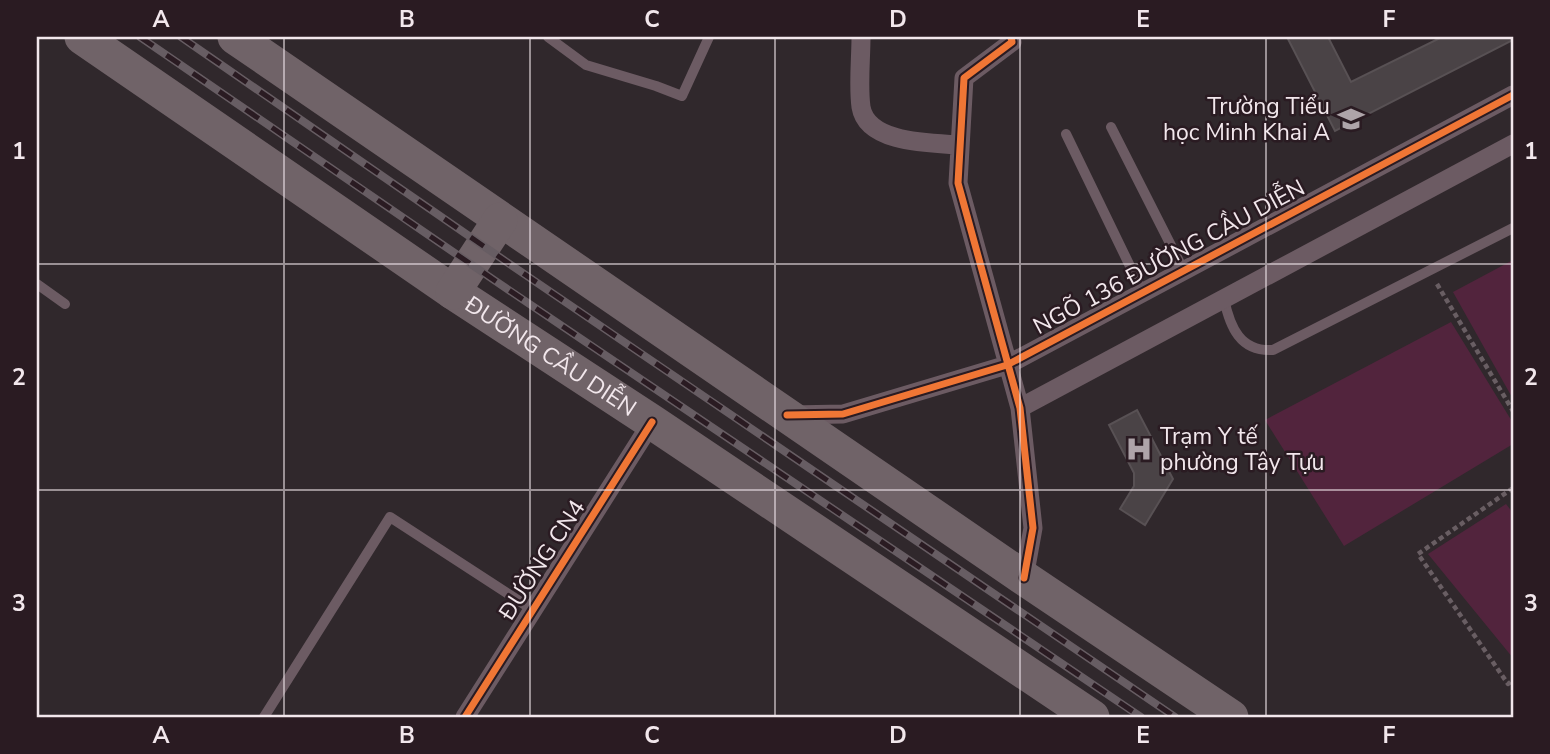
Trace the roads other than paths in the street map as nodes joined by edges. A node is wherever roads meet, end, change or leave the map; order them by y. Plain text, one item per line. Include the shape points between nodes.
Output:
1 (82, 37) edge
2 (234, 37) edge
3 (548, 37) edge
4 (709, 37) edge
5 (861, 37) edge
6 (1011, 37) edge
7 (1513, 95) edge
8 (1111, 127) dead end
9 (1066, 134) dead end
10 (1513, 144) edge
11 (960, 145) junction
12 (500, 220) junction
13 (1513, 228) edge
14 (1184, 271) junction
15 (37, 284) edge
16 (453, 292) junction
17 (1143, 293) junction
18 (1224, 299) junction
19 (65, 304) dead end
20 (1007, 365) junction
21 (1020, 408) junction
22 (786, 415) junction
23 (652, 422) junction
24 (1024, 579) junction
25 (533, 610) junction
26 (264, 717) edge
27 (465, 717) edge
28 (1092, 717) edge
29 (1231, 717) edge

1 - 16 highway, ĐƯỜNG CẦU DIỄN
2 - 12 highway
3 - 4 lane via 586,65 682,96
5 - 11 street via 862,110 870,124 892,137
6 - 11 street via 1012,43 964,78
7 - 14 street, NGÕ 136 ĐƯỜNG CẦU DIỄN
8 - 14 lane
9 - 17 lane
10 - 18 street
11 - 20 street via 958,183
12 - 16 highway
12 - 22 highway
13 - 18 lane via 1273,350 1259,351 1243,341 1229,323
14 - 17 street, NGÕ 136 ĐƯỜNG CẦU DIỄN
15 - 19 lane
16 - 23 highway, ĐƯỜNG CẦU DIỄN
17 - 20 street, NGÕ 136 ĐƯỜNG CẦU DIỄN
18 - 21 street
20 - 21 street
20 - 22 street, NGÕ 136 ĐƯỜNG CẦU DIỄN via 843,414
21 - 24 street via 1033,528
22 - 24 highway
23 - 25 street, ĐƯỜNG CN4
23 - 28 highway, ĐƯỜNG CẦU DIỄN
24 - 29 highway
25 - 26 lane via 390,517
25 - 27 street, ĐƯỜNG CN4

